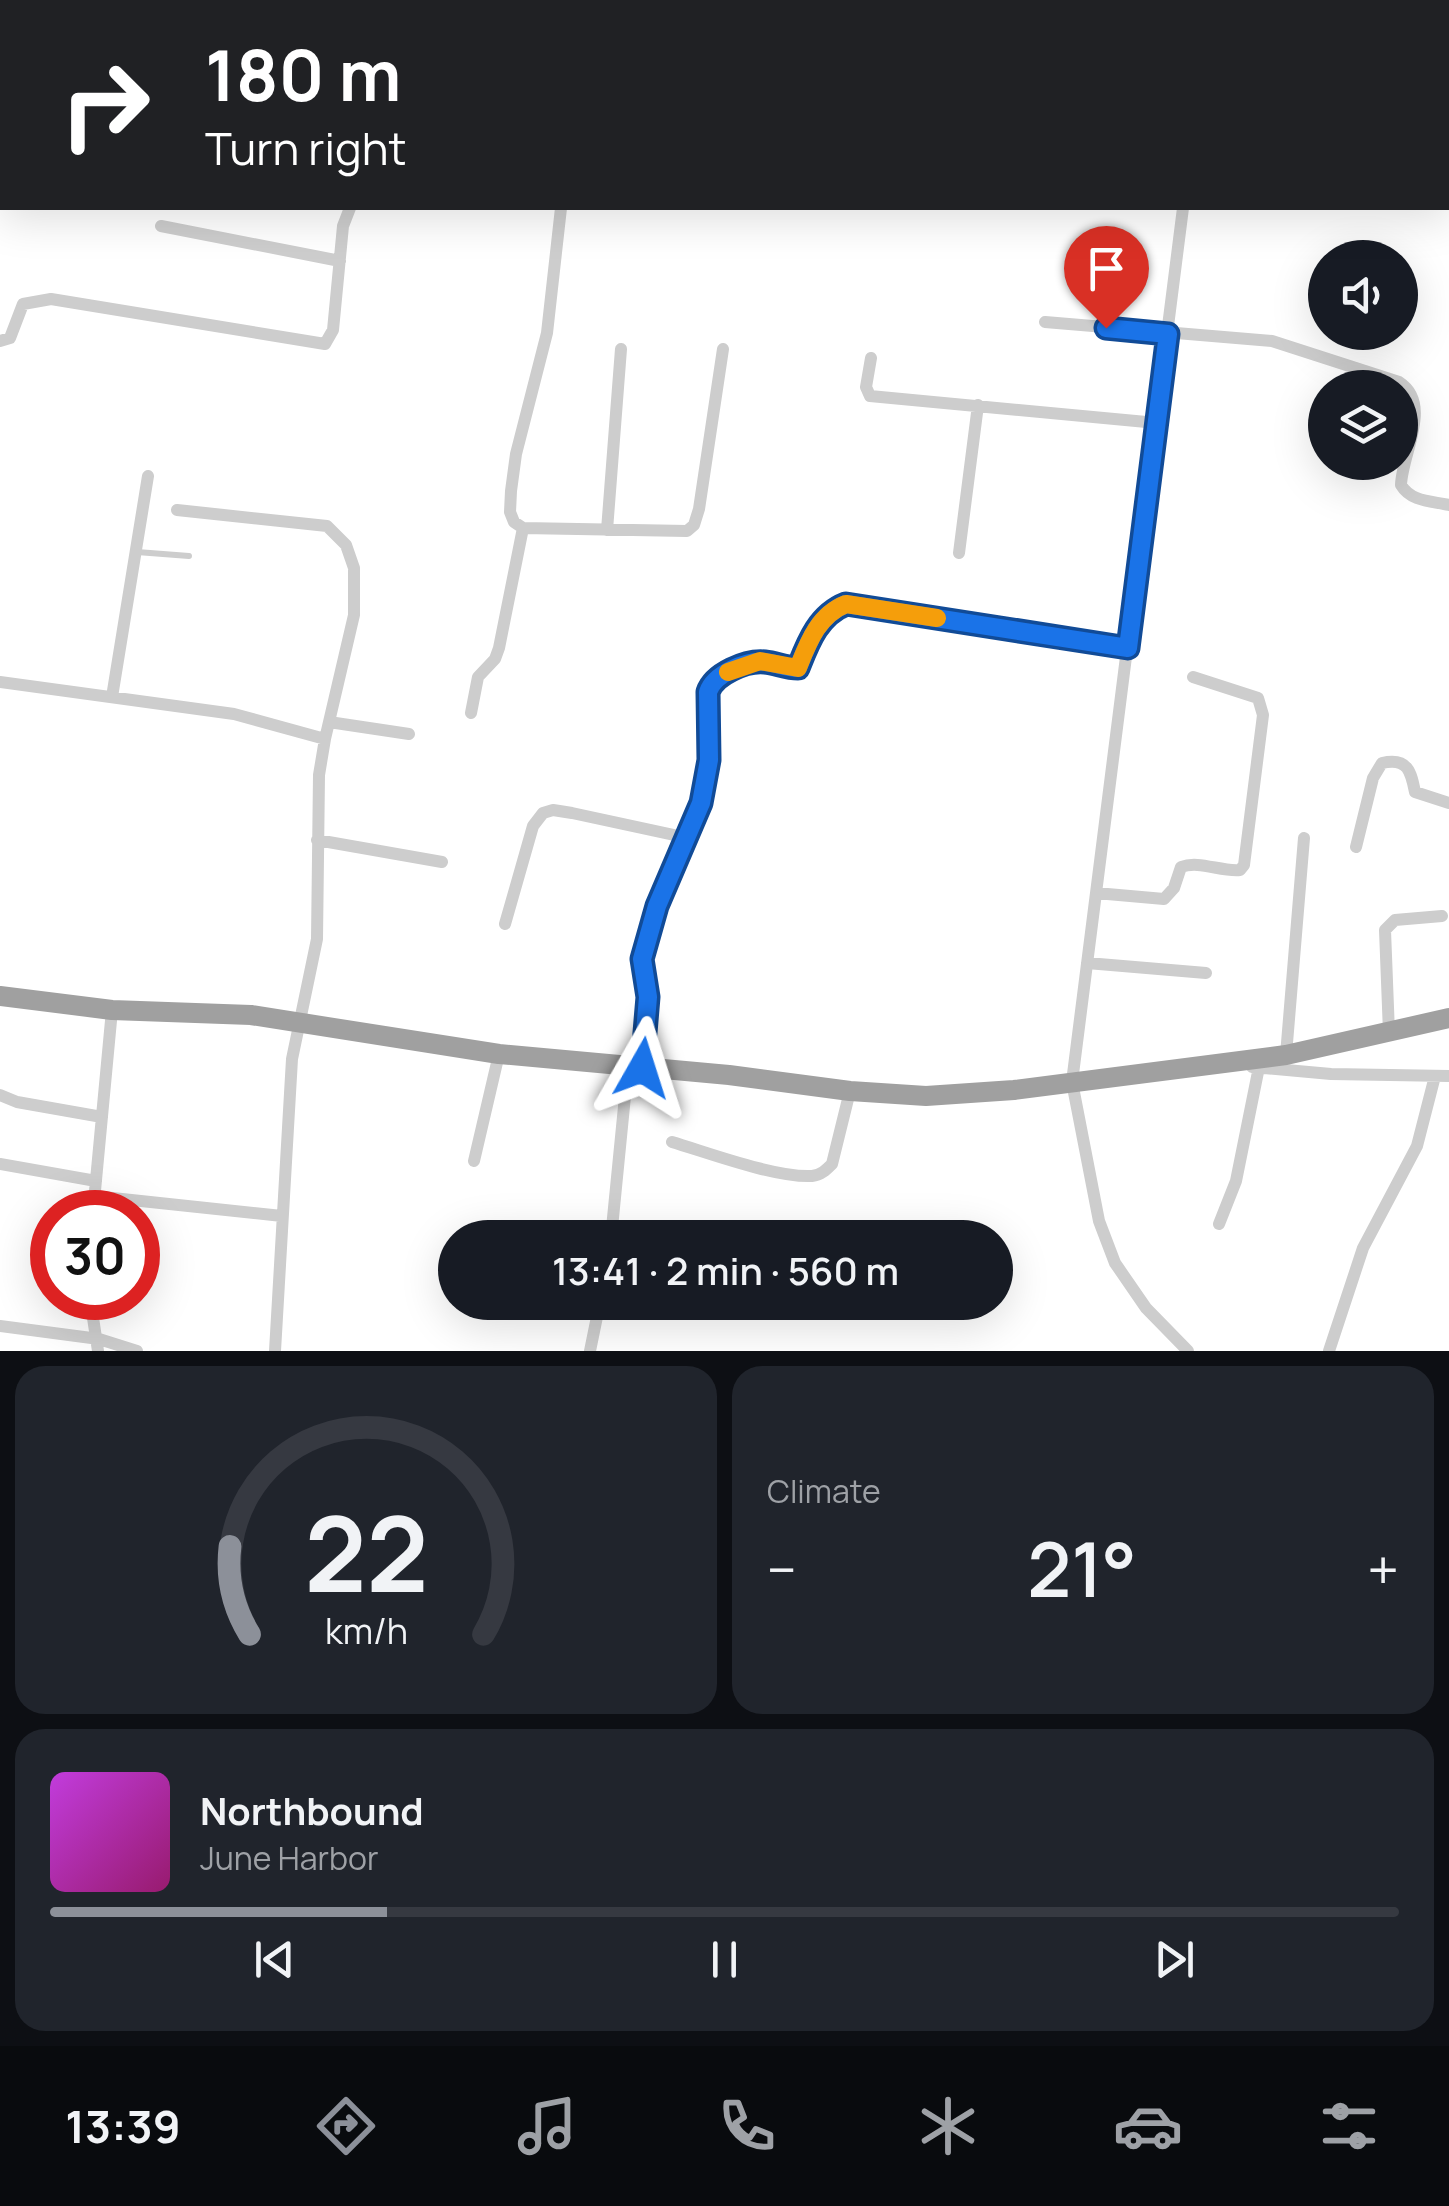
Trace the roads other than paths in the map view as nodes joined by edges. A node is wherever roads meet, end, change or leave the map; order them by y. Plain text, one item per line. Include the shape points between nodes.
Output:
1 (349, 210) edge
2 (561, 210) edge
3 (1183, 210) edge
4 (161, 226) dead end
5 (340, 261) junction
6 (1044, 322) dead end
7 (1168, 334) junction
8 (0, 340) edge
9 (621, 349) dead end
10 (723, 350) dead end
11 (871, 358) dead end
12 (978, 405) junction
13 (1157, 424) junction
14 (148, 476) dead end
15 (1449, 505) edge
16 (177, 510) dead end
17 (524, 528) junction
18 (607, 530) junction
19 (136, 552) junction
20 (959, 553) dead end
21 (190, 556) dead end
22 (1128, 648) junction
23 (1193, 678) dead end
24 (0, 682) edge
25 (112, 697) junction
26 (471, 713) dead end
27 (328, 722) junction
28 (409, 734) dead end
29 (324, 739) junction
30 (1449, 803) edge
31 (688, 838) junction
32 (1304, 838) dead end
33 (317, 840) junction
34 (1356, 847) dead end
35 (442, 862) dead end
36 (1096, 893) junction
37 (1442, 916) dead end
38 (506, 924) dead end
39 (1087, 963) junction
40 (1206, 973) dead end
41 (0, 996) edge
42 (112, 1010) junction
43 (1449, 1018) edge
44 (300, 1021) junction
45 (1389, 1034) junction
46 (499, 1054) junction
47 (1286, 1055) junction
48 (1214, 1064) junction
49 (635, 1067) junction
50 (1259, 1067) junction
51 (1442, 1076) edge
52 (1072, 1082) junction
53 (850, 1091) junction
54 (0, 1095) edge
55 (102, 1117) junction
56 (672, 1142) dead end
57 (474, 1162) dead end
58 (0, 1164) edge
59 (96, 1180) junction
60 (95, 1190) edge
61 (160, 1203) edge
62 (282, 1216) junction
63 (613, 1220) edge
64 (1219, 1224) dead end
65 (94, 1320) edge
66 (596, 1320) edge
67 (0, 1326) edge
68 (98, 1345) edge
69 (137, 1351) edge
70 (275, 1351) edge
71 (590, 1351) edge
72 (1188, 1351) edge
73 (1329, 1351) edge

1 - 5 street
2 - 17 street via 548,333 511,491 510,512
3 - 7 street
4 - 5 street
5 - 8 street via 334,330 325,344 51,299 24,304 10,338
6 - 7 street
7 - 13 street
7 - 15 street via 1272,342 1398,382 1416,410 1402,485 1406,494
9 - 18 street
10 - 18 street via 694,525 676,532
11 - 12 street via 870,396
12 - 13 street
12 - 20 street
13 - 22 street
14 - 19 street
16 - 27 street via 327,526 338,534 356,587
17 - 18 street
17 - 26 street via 499,648 478,676
19 - 21 lane
19 - 25 street
22 - 31 street via 840,606 811,635 798,668 760,661 712,682 706,781
22 - 36 street
23 - 36 street via 1253,695 1262,704 1244,864 1228,871 1188,864 1164,899
24 - 25 street
25 - 29 street via 234,714
27 - 28 street
27 - 29 street
29 - 33 street
30 - 34 street via 1415,792 1405,766 1382,763
31 - 38 street via 544,812 533,826
31 - 49 street via 642,959 648,997
32 - 47 street
33 - 35 street
33 - 44 street via 317,940
36 - 39 street
37 - 45 street via 1394,920 1384,930
39 - 40 street
39 - 52 street
41 - 42 highway
42 - 44 highway
42 - 55 street
43 - 45 highway
44 - 46 highway
44 - 62 street
45 - 47 highway
46 - 49 highway
46 - 57 street
47 - 48 highway
48 - 50 street
48 - 52 highway
49 - 53 highway
49 - 63 street
50 - 51 street
50 - 64 street via 1236,1181
51 - 73 street via 1417,1146 1363,1248
52 - 53 highway via 967,1095
52 - 72 street via 1099,1220 1115,1263
53 - 56 street via 832,1164 823,1173 778,1171
54 - 55 street
55 - 59 street
58 - 59 street
59 - 60 street
61 - 62 street
62 - 70 street
65 - 68 street
66 - 71 street
67 - 68 street
68 - 69 street

